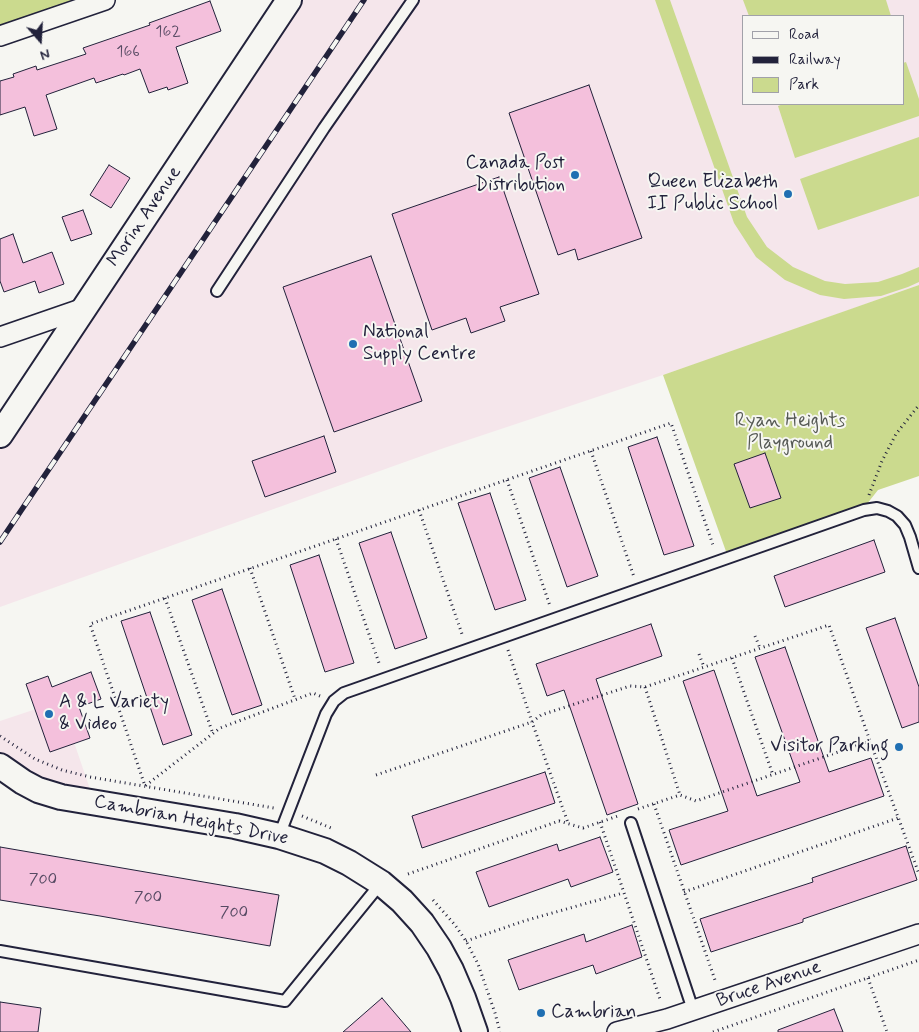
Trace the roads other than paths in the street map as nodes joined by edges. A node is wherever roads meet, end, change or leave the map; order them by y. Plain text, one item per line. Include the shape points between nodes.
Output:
1 (105, 0) edge
2 (289, 0) edge
3 (413, 0) edge
4 (0, 36) edge
5 (218, 291) dead end
6 (84, 308) junction
7 (0, 337) edge
8 (0, 434) edge
9 (919, 568) edge
10 (0, 766) edge
11 (631, 823) dead end
12 (279, 836) junction
13 (381, 883) junction
14 (919, 934) edge
15 (0, 951) edge
16 (693, 1010) junction
17 (476, 1032) edge
18 (617, 1032) edge

1 - 4 street
2 - 6 street, Morin Avenue
3 - 5 lane via 324,128
6 - 7 street
6 - 8 street, Morin Avenue
9 - 12 lane via 905,525 897,516 877,508 864,510 344,693 326,714
10 - 12 street, Cambrian Heights Drive via 38,790 61,797
11 - 16 lane
12 - 13 street, Cambrian Heights Drive via 325,851
13 - 15 lane via 285,1001
13 - 17 street, Cambrian Heights Drive via 422,923 439,948
14 - 16 street, Bruce Avenue
16 - 18 street, Bruce Avenue

